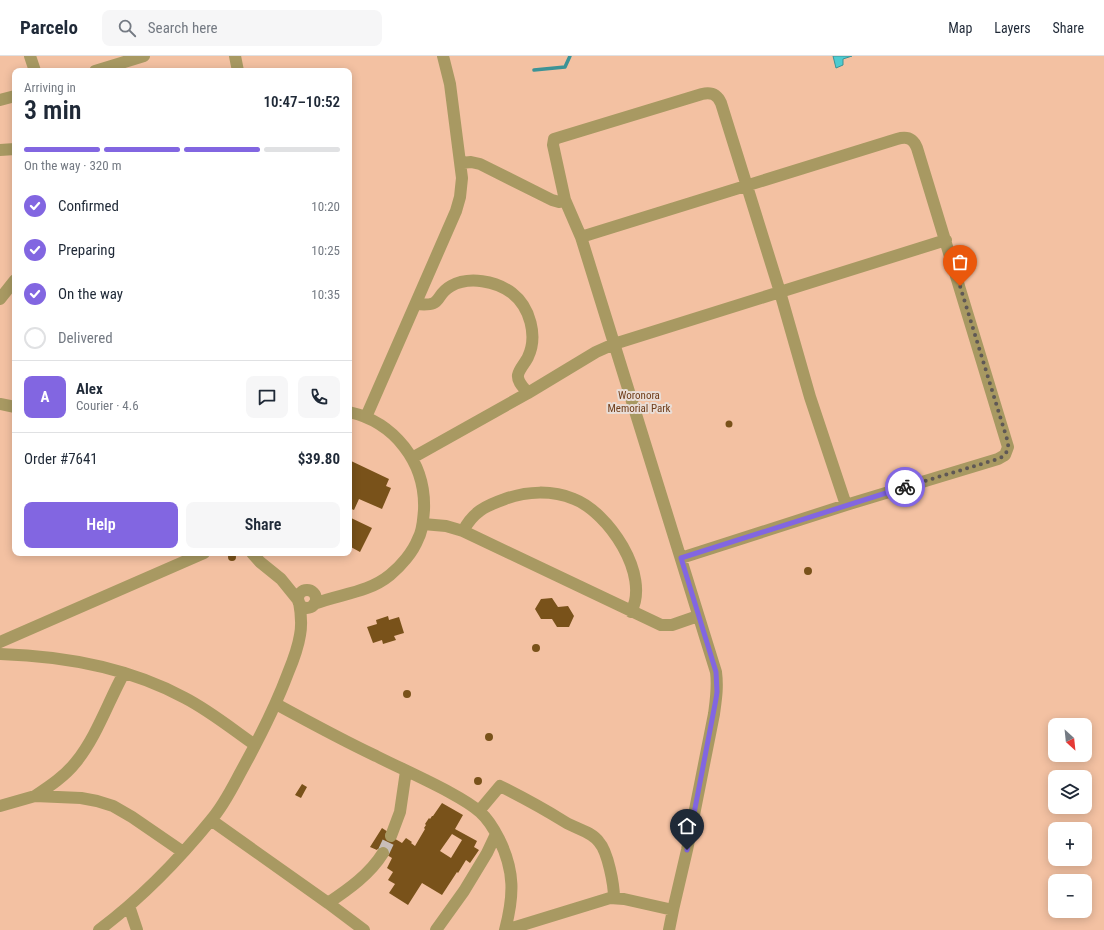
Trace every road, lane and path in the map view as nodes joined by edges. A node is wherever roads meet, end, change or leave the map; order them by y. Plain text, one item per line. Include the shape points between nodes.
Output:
1 (30, 56) edge
2 (144, 56) edge
3 (235, 56) edge
4 (443, 56) edge
5 (34, 68) edge
6 (105, 68) edge
7 (237, 68) edge
8 (12, 97) edge
9 (0, 100) edge
10 (12, 148) edge
11 (0, 150) edge
12 (461, 163) junction
13 (746, 185) junction
14 (565, 200) junction
15 (581, 237) junction
16 (946, 240) junction
17 (12, 284) edge
18 (780, 292) junction
19 (0, 299) edge
20 (416, 304) junction
21 (614, 344) junction
22 (528, 393) junction
23 (0, 404) edge
24 (12, 406) edge
25 (352, 413) edge
26 (366, 417) junction
27 (412, 458) junction
28 (846, 505) junction
29 (423, 524) junction
30 (463, 532) junction
31 (197, 556) edge
32 (255, 556) edge
33 (681, 558) junction
34 (278, 576) junction
35 (309, 590) junction
36 (347, 595) junction
37 (298, 601) junction
38 (313, 605) junction
39 (631, 612) junction
40 (698, 616) junction
41 (300, 635) junction
42 (0, 642) edge
43 (0, 654) edge
44 (124, 673) junction
45 (276, 704) junction
46 (255, 746) junction
47 (406, 770) junction
48 (35, 796) junction
49 (0, 806) edge
50 (479, 812) junction
51 (211, 820) junction
52 (496, 834) junction
53 (391, 836) tunnel mouth
54 (183, 852) junction
55 (383, 853) tunnel mouth
56 (614, 898) junction
57 (328, 903) junction
58 (129, 906) junction
59 (673, 910) junction
60 (100, 930) edge
61 (136, 930) edge
62 (364, 930) edge
63 (436, 930) edge
64 (505, 930) edge
65 (669, 930) edge

1 - 5 lane
2 - 6 lane
3 - 7 lane
4 - 12 lane via 450,84
8 - 9 lane
10 - 11 lane
12 - 14 lane via 477,163 552,200
12 - 20 lane via 462,184 458,206
13 - 14 lane via 721,101 715,94 708,93 554,139
13 - 15 lane
13 - 16 lane via 897,139 909,138 917,148
13 - 18 lane
14 - 15 lane
15 - 21 lane
16 - 18 lane
16 - 28 lane via 1008,449 1004,456 998,459
17 - 19 lane
18 - 21 lane
18 - 28 lane via 810,397
20 - 22 lane via 434,304 450,286 467,282 497,284 513,294 523,306 532,329 530,352 518,377
20 - 26 lane
21 - 22 lane
21 - 33 lane
22 - 27 lane
23 - 24 lane
25 - 26 lane
26 - 27 lane via 395,435
27 - 29 lane via 420,476 424,503
28 - 33 lane
29 - 30 lane via 446,526
29 - 36 lane via 416,545 394,571 372,586
30 - 39 lane
30 - 39 lane via 477,512 515,496 537,492 579,501 609,527 626,553 635,585 636,599
31 - 42 lane
32 - 34 lane
33 - 40 lane
34 - 35 lane
34 - 37 lane
35 - 36 lane
35 - 37 lane via 300,593
35 - 38 lane via 316,597
36 - 38 lane
37 - 38 lane via 304,607
37 - 41 lane
38 - 41 lane
39 - 40 lane via 665,626
40 - 59 lane via 716,672 717,692
41 - 45 lane
43 - 44 lane via 54,658 97,665
44 - 46 lane via 144,679 185,698
44 - 48 lane via 93,736 75,763
45 - 46 lane
45 - 47 lane
46 - 51 lane
47 - 50 lane via 463,800
47 - 53 lane via 400,812
48 - 49 lane
48 - 54 lane via 81,798 105,803 132,817
50 - 52 lane
50 - 56 lane via 500,786 592,835 600,842 605,853
51 - 54 lane
51 - 57 lane
52 - 63 lane via 464,891
52 - 64 lane via 507,856 512,877 512,903
54 - 58 lane
55 - 57 lane via 358,881
56 - 59 lane
56 - 64 lane
57 - 62 lane
58 - 60 lane
58 - 61 lane
59 - 65 lane

